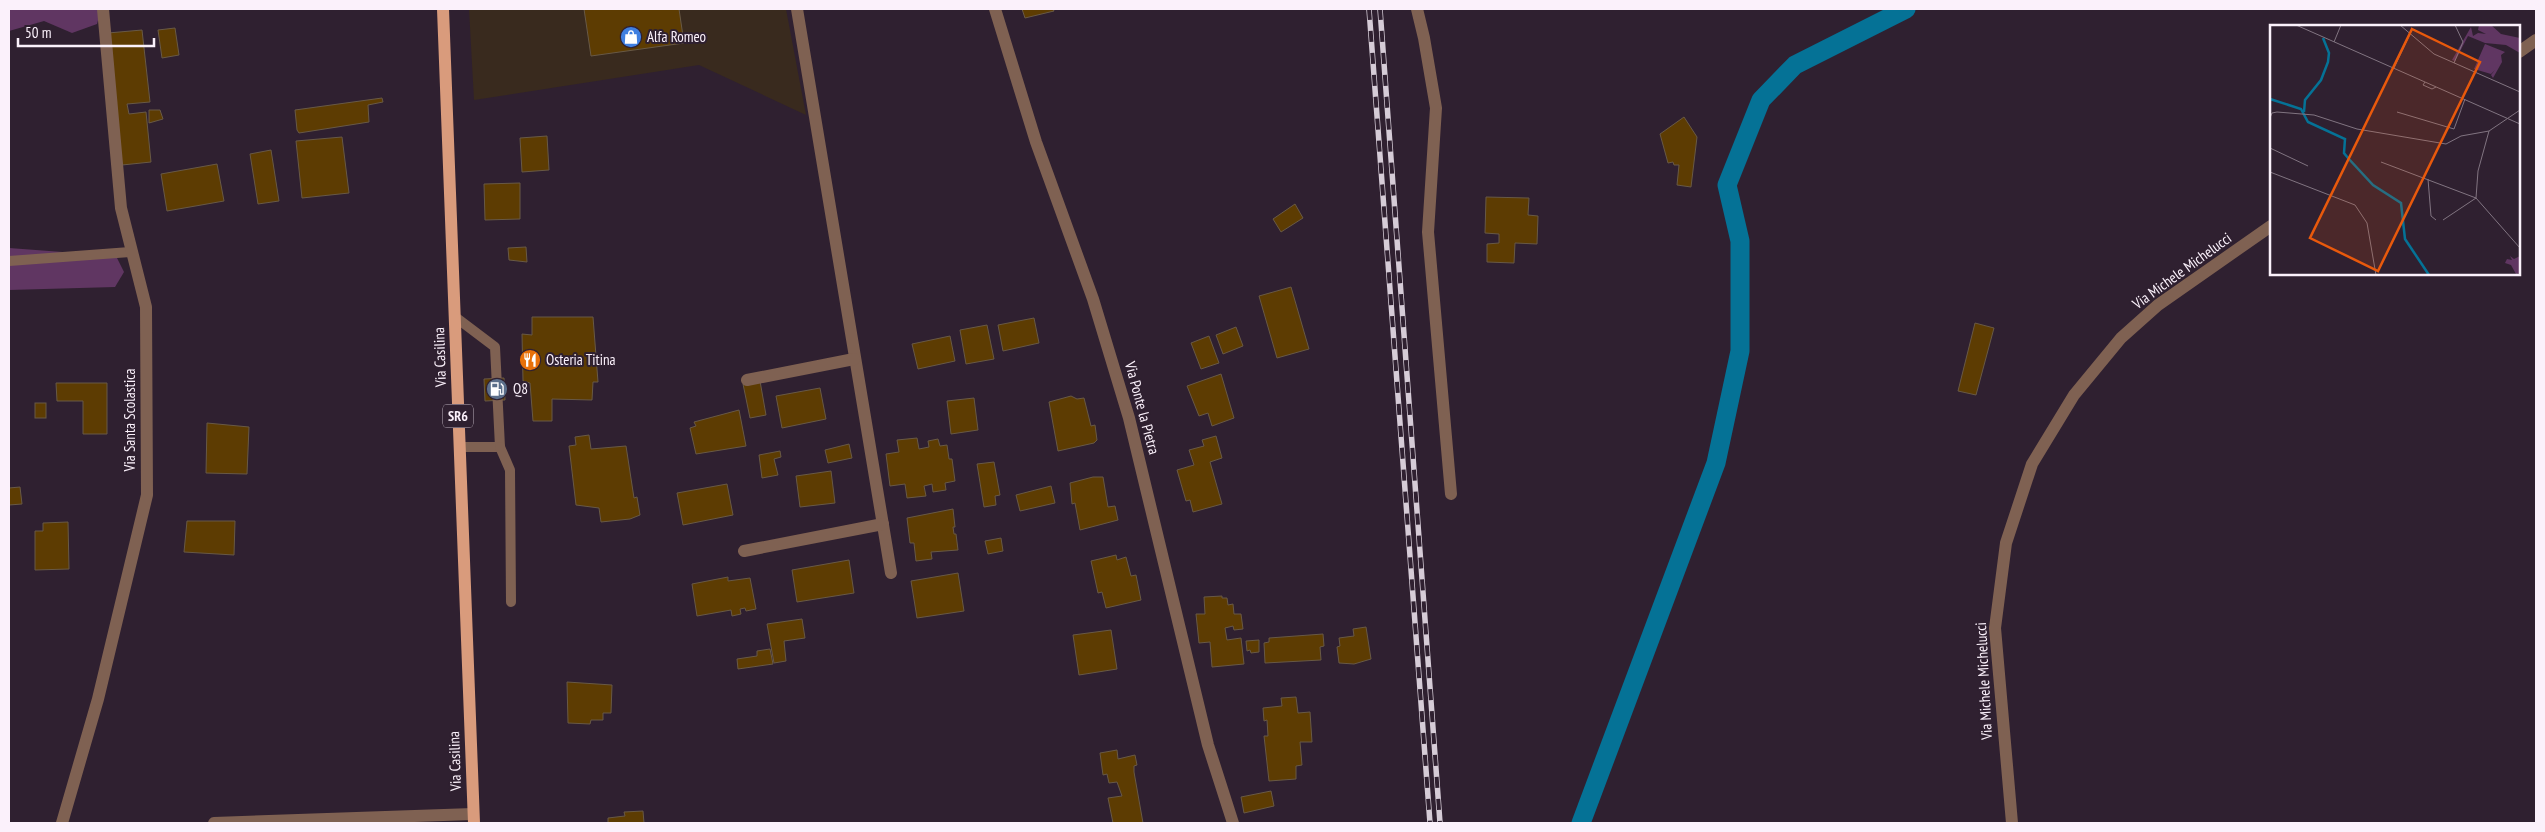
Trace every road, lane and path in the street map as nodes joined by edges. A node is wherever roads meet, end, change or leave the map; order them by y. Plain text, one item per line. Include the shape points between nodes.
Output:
1 (103, 9) edge
2 (443, 9) edge
3 (797, 9) edge
4 (995, 9) edge
5 (1417, 9) edge
6 (2536, 40) edge
7 (2520, 51) edge
8 (2270, 227) edge
9 (130, 252) junction
10 (9, 261) edge
11 (454, 316) junction
12 (854, 360) junction
13 (747, 380) dead end
14 (459, 447) junction
15 (500, 447) junction
16 (1451, 494) dead end
17 (883, 524) junction
18 (744, 551) dead end
19 (891, 574) dead end
20 (511, 602) dead end
21 (473, 819) edge
22 (62, 823) edge
23 (214, 823) edge
24 (1233, 823) edge
25 (2012, 823) edge

1 - 9 street, Via Santa Scolastica via 121,208
2 - 11 main road, Via Casilina / SR6
3 - 12 street
4 - 24 street, Via Ponte la Pietra via 1036,142 1093,299 1129,418 1208,745
5 - 16 street via 1436,108 1428,232
6 - 7 street
8 - 25 street, Via Michele Michelucci via 2158,305 2121,338 2074,395 2032,464 2006,543 1995,628
9 - 10 lane
9 - 22 street, Via Santa Scolastica via 146,307 147,495 98,699
11 - 14 main road, Via Casilina / SR6
11 - 15 lane via 495,347
12 - 13 street
12 - 17 street
14 - 15 lane
14 - 21 main road, Via Casilina / SR6
15 - 20 lane via 510,470
17 - 18 street
17 - 19 street
21 - 23 street

